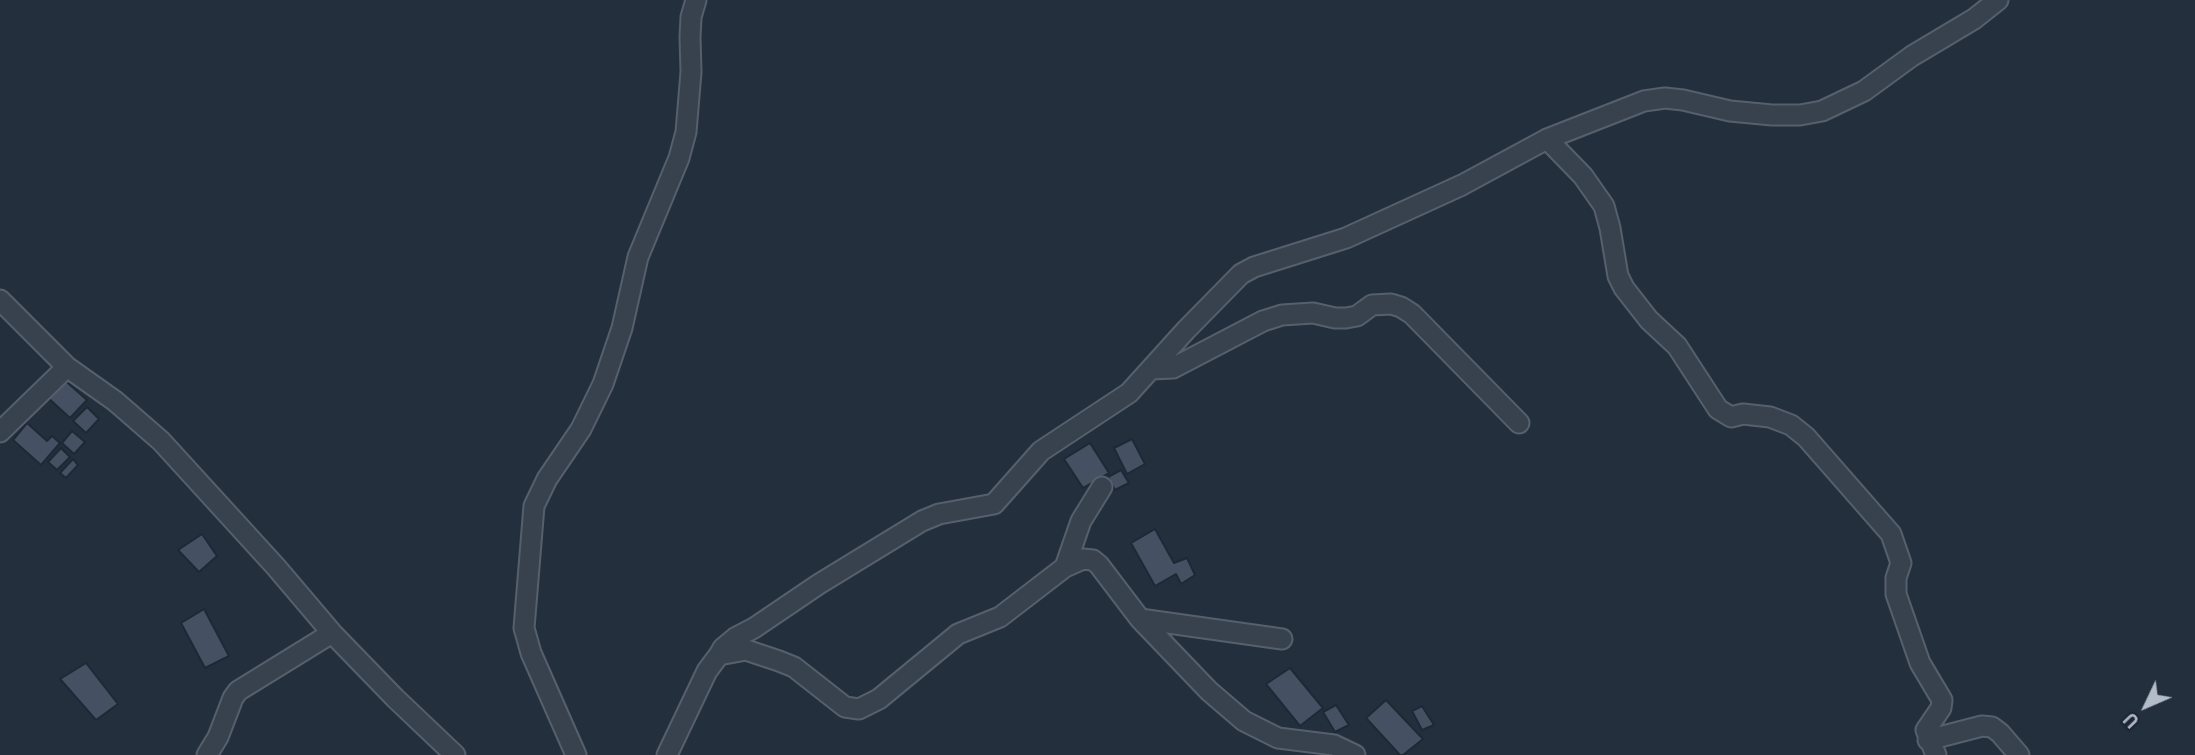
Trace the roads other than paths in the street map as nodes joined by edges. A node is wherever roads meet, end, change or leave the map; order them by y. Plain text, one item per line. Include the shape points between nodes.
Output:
1 (696, 0) edge
2 (1998, 0) edge
3 (1547, 139) junction
4 (0, 300) edge
5 (67, 367) junction
6 (1152, 369) junction
7 (1519, 423) dead end
8 (0, 432) edge
9 (1102, 487) dead end
10 (1065, 567) junction
11 (1140, 619) junction
12 (332, 632) junction
13 (1282, 639) dead end
14 (719, 655) junction
15 (1932, 747) edge
16 (207, 755) edge
17 (455, 755) edge
18 (576, 755) edge
19 (667, 755) edge
20 (1355, 755) edge
21 (2019, 755) edge

1 - 18 street via 691,17 686,132 679,158 638,257 603,384 534,506 524,628
2 - 3 street via 1864,91 1822,111 1772,115 1665,98 1644,101
3 - 6 street via 1462,186 1346,238 1241,274
3 - 15 street via 1604,206 1624,288 1648,320 1677,346 1718,409 1731,417 1743,414 1791,425 1891,534 1901,563 1896,594 1920,663 1942,700 1926,730
4 - 5 street
5 - 8 street
5 - 12 street via 161,441
6 - 7 street via 1173,368 1282,315 1346,318 1372,305 1391,304 1412,314
6 - 14 street via 1129,393 1041,451 994,504 922,521 735,638
9 - 10 street via 1081,521
10 - 11 street via 1093,560
10 - 14 street via 1007,612 958,634 879,699 859,709 845,707 794,667 779,661 746,650
11 - 13 street
11 - 20 street via 1244,721 1278,738 1334,745
12 - 16 street via 238,691
12 - 17 street
14 - 19 street
15 - 21 street via 1982,726 2000,733

